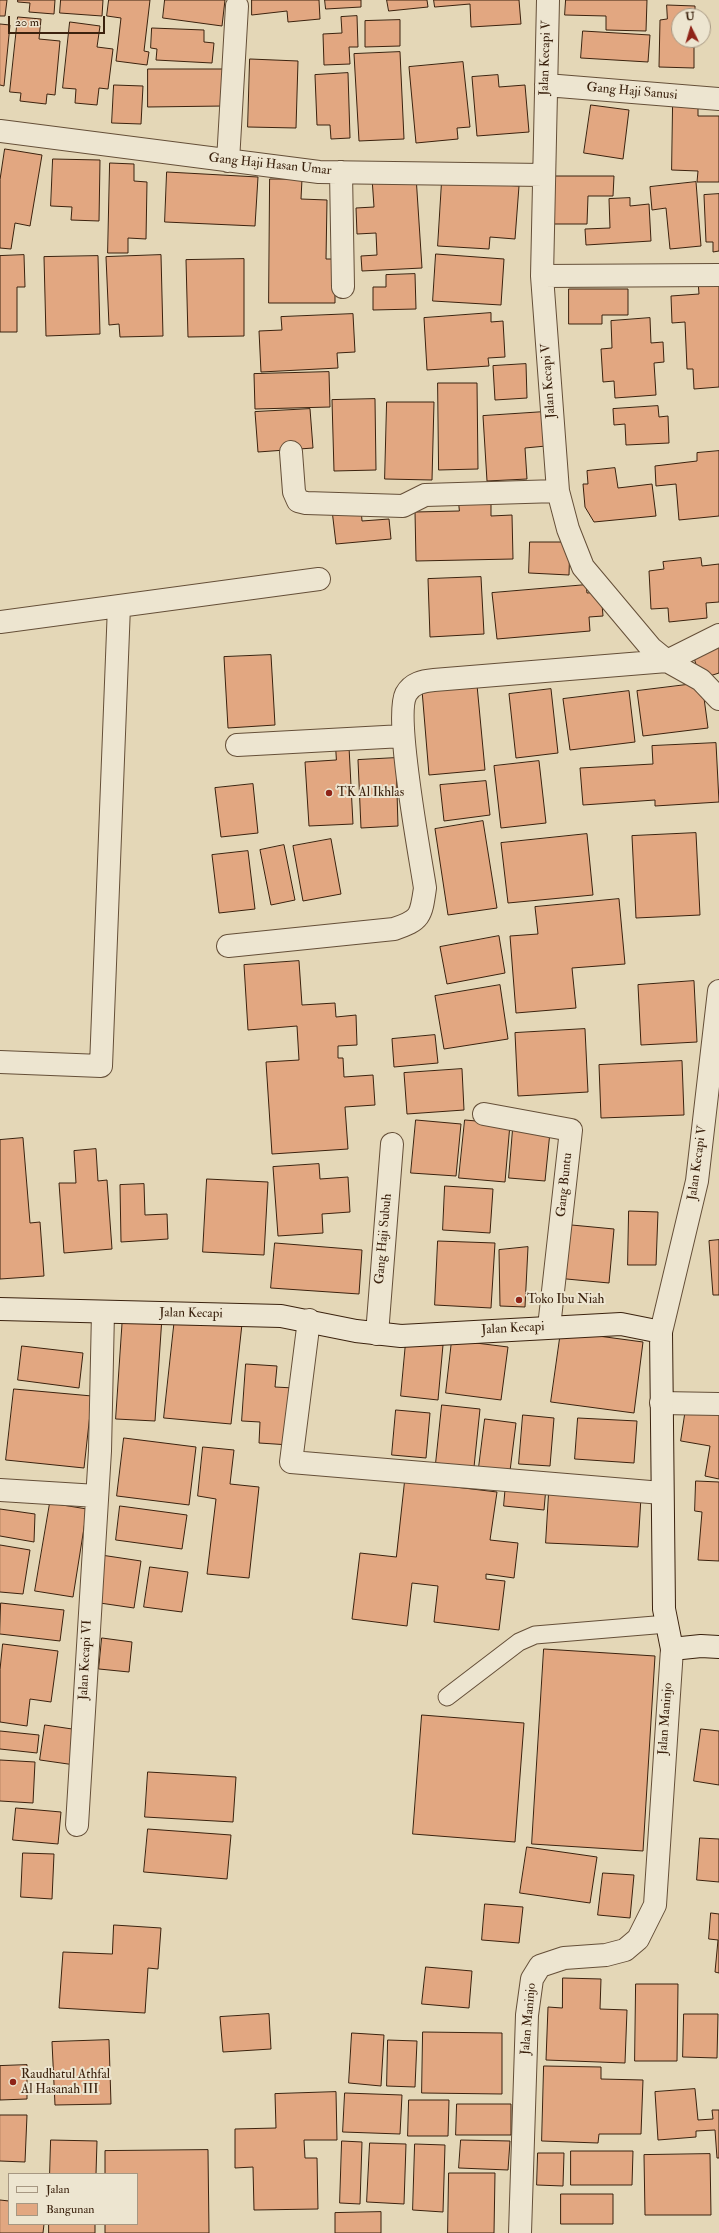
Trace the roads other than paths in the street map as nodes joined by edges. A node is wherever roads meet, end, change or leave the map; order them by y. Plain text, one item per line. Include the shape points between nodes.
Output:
1 (548, 0) edge
2 (237, 6) dead end
3 (546, 85) junction
4 (719, 99) edge
5 (0, 131) edge
6 (228, 161) junction
7 (340, 172) junction
8 (543, 175) junction
9 (719, 275) edge
10 (542, 276) junction
11 (343, 287) dead end
12 (291, 452) dead end
13 (558, 492) junction
14 (319, 579) dead end
15 (119, 606) junction
16 (0, 622) edge
17 (719, 635) edge
18 (667, 661) junction
19 (715, 689) edge
20 (403, 736) junction
21 (238, 745) dead end
22 (228, 946) dead end
23 (719, 991) edge
24 (716, 1032) edge
25 (0, 1062) edge
26 (484, 1114) dead end
27 (392, 1144) dead end
28 (0, 1309) edge
29 (103, 1312) junction
30 (309, 1320) junction
31 (549, 1327) junction
32 (661, 1332) junction
33 (377, 1334) junction
34 (661, 1403) junction
35 (719, 1404) edge
36 (0, 1490) edge
37 (662, 1493) junction
38 (97, 1496) junction
39 (667, 1624) junction
40 (719, 1647) edge
41 (672, 1649) junction
42 (447, 1697) dead end
43 (77, 1825) dead end
44 (520, 2233) edge

1 - 3 street, Jalan Kecapi V
2 - 6 street
3 - 4 street, Gang Haji Sanusi
3 - 8 street, Jalan Kecapi V
5 - 6 street, Gang Haji Hasan Umar
6 - 7 street, Gang Haji Hasan Umar via 319,172
7 - 8 street, Gang Haji Hasan Umar
7 - 11 street
8 - 10 street, Jalan Kecapi V
9 - 10 street
10 - 13 street, Jalan Kecapi V
12 - 13 street via 294,492 298,501 306,503 403,506 425,495
13 - 18 street, Jalan Kecapi V via 568,529 583,567 651,648
14 - 15 street
15 - 16 street
15 - 25 street via 100,1066
17 - 18 street
18 - 19 street, Jalan Kecapi V
18 - 20 street via 422,681 412,686 405,695
20 - 21 street
20 - 22 street via 425,888 422,909 413,923 394,929
23 - 24 street, Jalan Kecapi V
24 - 32 street, Jalan Kecapi V via 697,1181
26 - 31 street, Gang Buntu via 571,1130
27 - 33 street, Gang Haji Subuh
28 - 29 street, Jalan Kecapi
29 - 30 street, Jalan Kecapi via 269,1316
29 - 38 street, Jalan Kecapi VI
30 - 33 street, Jalan Kecapi
30 - 37 street via 290,1462
31 - 32 street, Jalan Kecapi via 621,1324
31 - 33 street, Jalan Kecapi via 401,1336
32 - 34 street
34 - 35 street
34 - 37 street
36 - 38 street
37 - 39 street via 664,1609
38 - 43 street, Jalan Kecapi VI
39 - 41 street
39 - 42 lane via 535,1635 519,1642
40 - 41 street
41 - 44 street, Jalan Maninjo via 655,1905 638,1939 625,1950 606,1955 564,1958 540,1966 532,1979 527,2015

